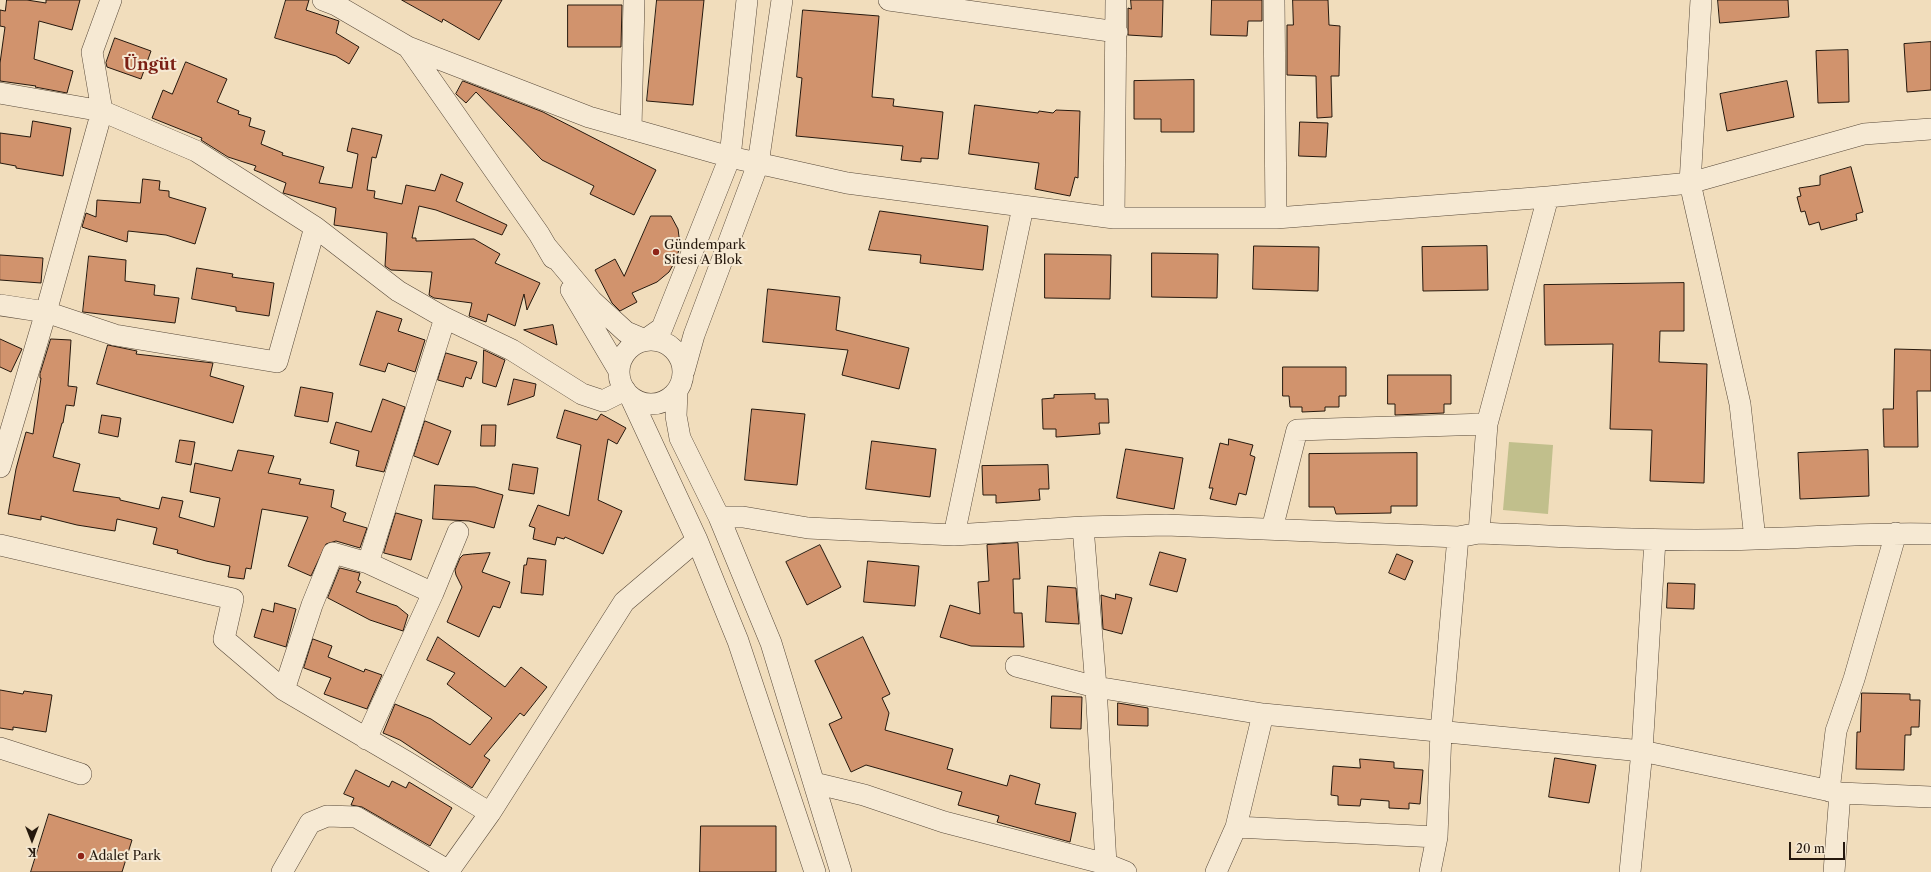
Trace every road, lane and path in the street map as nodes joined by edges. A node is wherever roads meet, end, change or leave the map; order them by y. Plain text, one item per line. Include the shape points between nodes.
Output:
1 (111, 0) edge
2 (634, 0) edge
3 (747, 0) edge
4 (782, 0) edge
5 (889, 0) edge
6 (1116, 0) edge
7 (1274, 0) edge
8 (1701, 0) edge
9 (332, 2) edge
10 (983, 7) edge
11 (1117, 32) junction
12 (408, 48) junction
13 (0, 93) edge
14 (102, 111) junction
15 (631, 129) junction
16 (1931, 129) edge
17 (730, 157) junction
18 (758, 164) junction
19 (1690, 183) junction
20 (1548, 197) junction
21 (1023, 207) junction
22 (1114, 218) junction
23 (1276, 218) junction
24 (315, 227) junction
25 (546, 246) junction
26 (0, 305) edge
27 (46, 312) junction
28 (445, 318) junction
29 (645, 340) junction
30 (684, 371) junction
31 (625, 386) junction
32 (677, 391) junction
33 (1487, 424) junction
34 (0, 467) edge
35 (719, 517) junction
36 (1083, 527) junction
37 (1272, 529) junction
38 (458, 532) dead end
39 (1479, 533) junction
40 (1896, 533) junction
41 (1931, 534) edge
42 (954, 536) junction
43 (1458, 537) junction
44 (697, 540) junction
45 (1655, 540) junction
46 (1755, 540) junction
47 (0, 545) edge
48 (368, 563) junction
49 (434, 593) junction
50 (1016, 666) dead end
51 (1096, 687) junction
52 (284, 690) junction
53 (1263, 714) junction
54 (1441, 731) junction
55 (366, 738) junction
56 (0, 748) edge
57 (1642, 751) junction
58 (81, 774) dead end
59 (814, 783) junction
60 (1835, 792) junction
61 (1931, 797) edge
62 (490, 813) junction
63 (1236, 827) junction
64 (1437, 837) junction
65 (1106, 864) junction
66 (282, 872) edge
67 (449, 872) edge
68 (815, 872) edge
69 (841, 872) edge
70 (1126, 872) edge
71 (1216, 872) edge
72 (1430, 872) edge
73 (1630, 872) edge
74 (1834, 872) edge

1 - 14 street via 92,52
2 - 15 street
3 - 17 street
4 - 18 street
5 - 10 street
6 - 11 street
7 - 23 street
8 - 19 street
9 - 12 street
10 - 11 street
11 - 22 street
12 - 15 street via 589,117
12 - 25 street
13 - 14 street
14 - 24 street via 196,151
14 - 27 street
15 - 17 street
16 - 19 street via 1864,134
17 - 18 street
17 - 29 street via 662,328
18 - 21 street via 847,182
18 - 30 street via 694,335
19 - 20 street
19 - 46 street via 1740,404
20 - 23 street
20 - 33 street
21 - 22 street
21 - 42 street
22 - 23 street
24 - 27 street via 277,362 114,335
24 - 28 street via 398,291
25 - 29 street via 592,301 626,332
25 - 31 street
26 - 27 street
27 - 34 street
28 - 31 street via 512,350 582,394 603,401
28 - 48 street
29 - 30 street via 656,340 671,347 681,360
29 - 31 street via 634,344 620,361
30 - 32 street
31 - 32 street via 640,402 656,403 670,398
31 - 44 street
32 - 35 street via 676,416 680,438
33 - 37 street via 1297,430
33 - 39 street
35 - 42 street via 743,517 808,528
35 - 59 street via 771,643
36 - 37 street via 1166,525
36 - 42 street
36 - 51 street
37 - 43 street
38 - 49 street
39 - 43 street
39 - 45 street
40 - 41 street
40 - 46 street
40 - 60 street via 1854,680 1836,731
43 - 54 street
44 - 62 street via 624,602
44 - 68 street via 738,642
45 - 46 street
45 - 57 street
47 - 52 street via 233,599 224,639
48 - 49 street
48 - 52 street via 333,553 312,605
49 - 55 street
50 - 51 street
51 - 53 street
51 - 65 street
52 - 55 street
53 - 54 street
53 - 63 street
54 - 57 street
54 - 64 street
55 - 62 street
56 - 58 street
57 - 60 street
57 - 73 street
59 - 65 street via 864,795 944,822
59 - 69 street
60 - 61 street
60 - 74 street
62 - 67 street
63 - 64 street
63 - 71 street
64 - 72 street
65 - 70 street
66 - 67 street via 310,824 327,816 356,817

